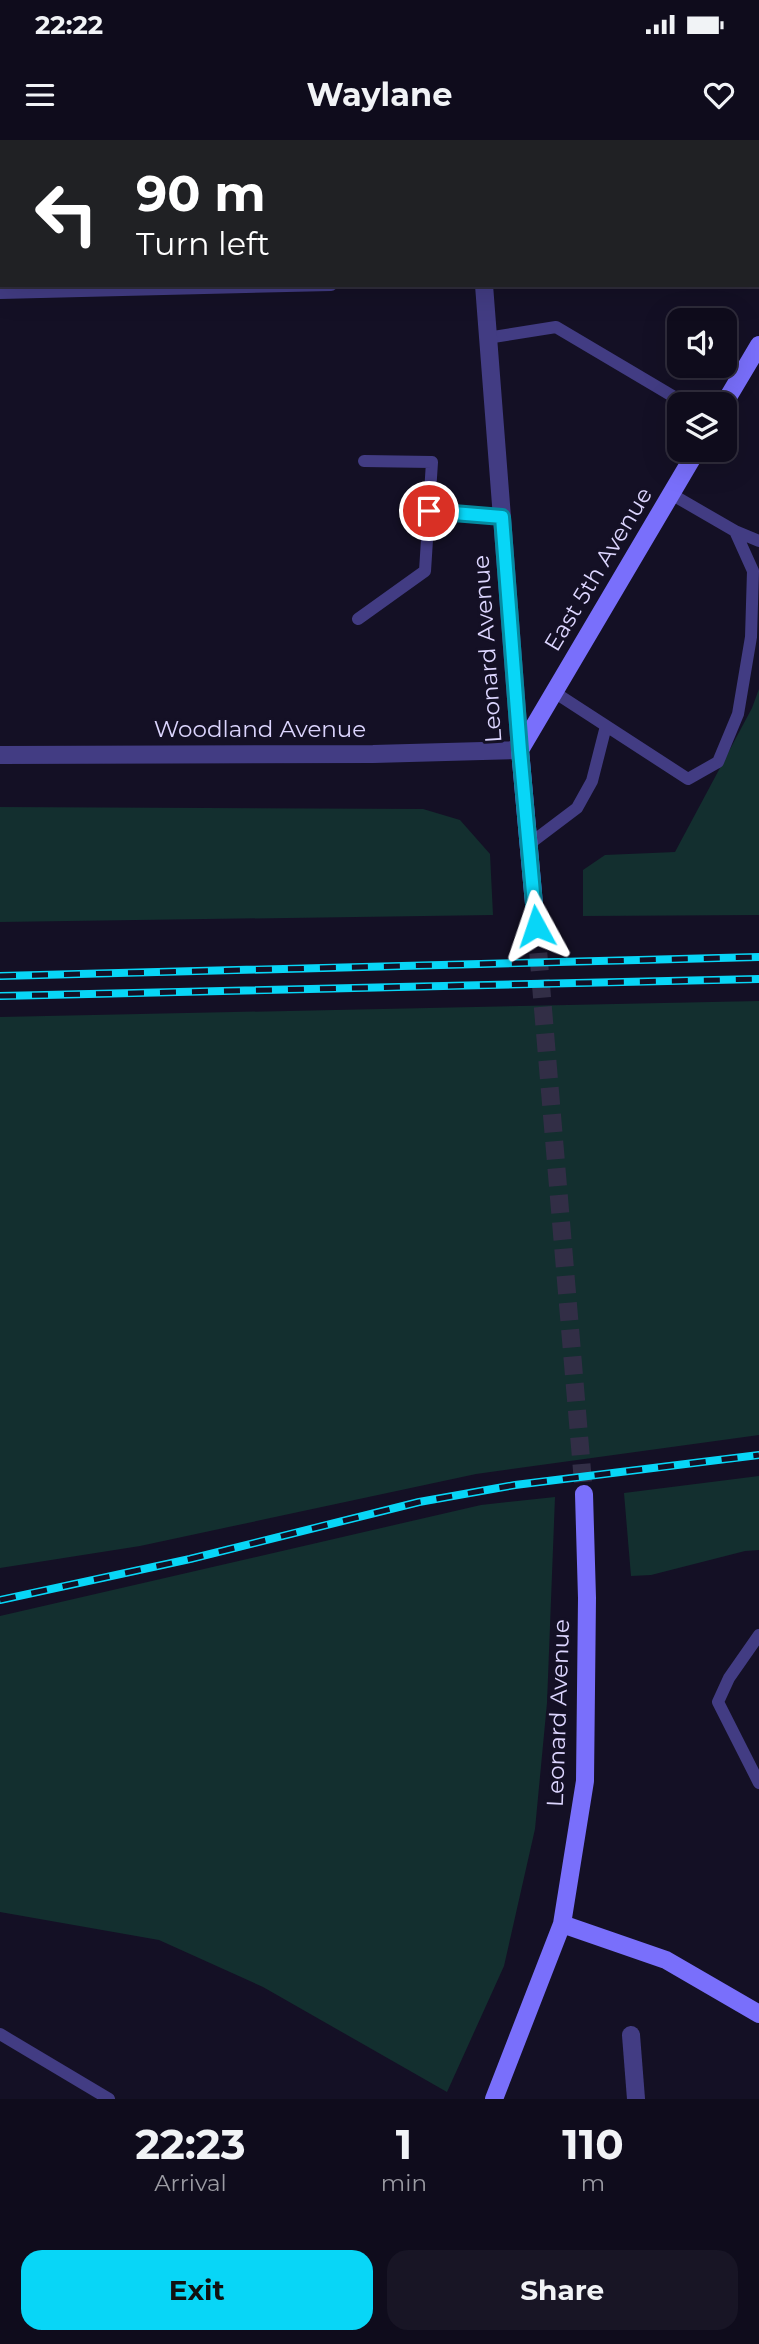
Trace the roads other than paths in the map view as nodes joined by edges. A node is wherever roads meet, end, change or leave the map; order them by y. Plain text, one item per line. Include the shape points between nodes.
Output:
1 (248, 287) edge
2 (484, 287) edge
3 (0, 293) edge
4 (487, 338) junction
5 (759, 345) edge
6 (731, 392) edge
7 (667, 393) edge
8 (364, 461) dead end
9 (690, 462) edge
10 (671, 494) junction
11 (429, 511) junction
12 (502, 517) junction
13 (735, 531) junction
14 (759, 541) edge
15 (358, 619) dead end
16 (554, 692) junction
17 (606, 726) junction
18 (520, 750) junction
19 (0, 755) edge
20 (528, 845) junction
21 (536, 926) tunnel mouth
22 (584, 1494) tunnel mouth
23 (759, 1634) edge
24 (759, 1783) edge
25 (562, 1924) junction
26 (759, 2014) edge
27 (0, 2034) edge
28 (631, 2035) dead end
29 (109, 2099) edge
30 (494, 2099) edge
31 (636, 2099) edge

1 - 3 lane
2 - 4 street, Leonard Avenue
4 - 7 lane via 556,327
4 - 12 street, Leonard Avenue
5 - 6 main road
8 - 11 lane via 432,462
9 - 10 main road, East 5th Avenue
10 - 13 lane
10 - 16 main road, East 5th Avenue
11 - 12 lane
11 - 15 lane via 425,571
12 - 18 street, Leonard Avenue
13 - 14 lane
13 - 17 lane via 753,571 751,637 738,714 718,762 688,779
16 - 17 lane
16 - 18 main road, East 5th Avenue
17 - 20 lane via 592,781 577,808
18 - 19 street, Woodland Avenue
18 - 20 main road, Leonard Avenue
20 - 21 main road, Leonard Avenue
22 - 25 main road, Leonard Avenue via 585,1781
23 - 24 lane via 718,1702
25 - 26 main road via 666,1960
25 - 30 main road
27 - 29 lane
28 - 31 street

